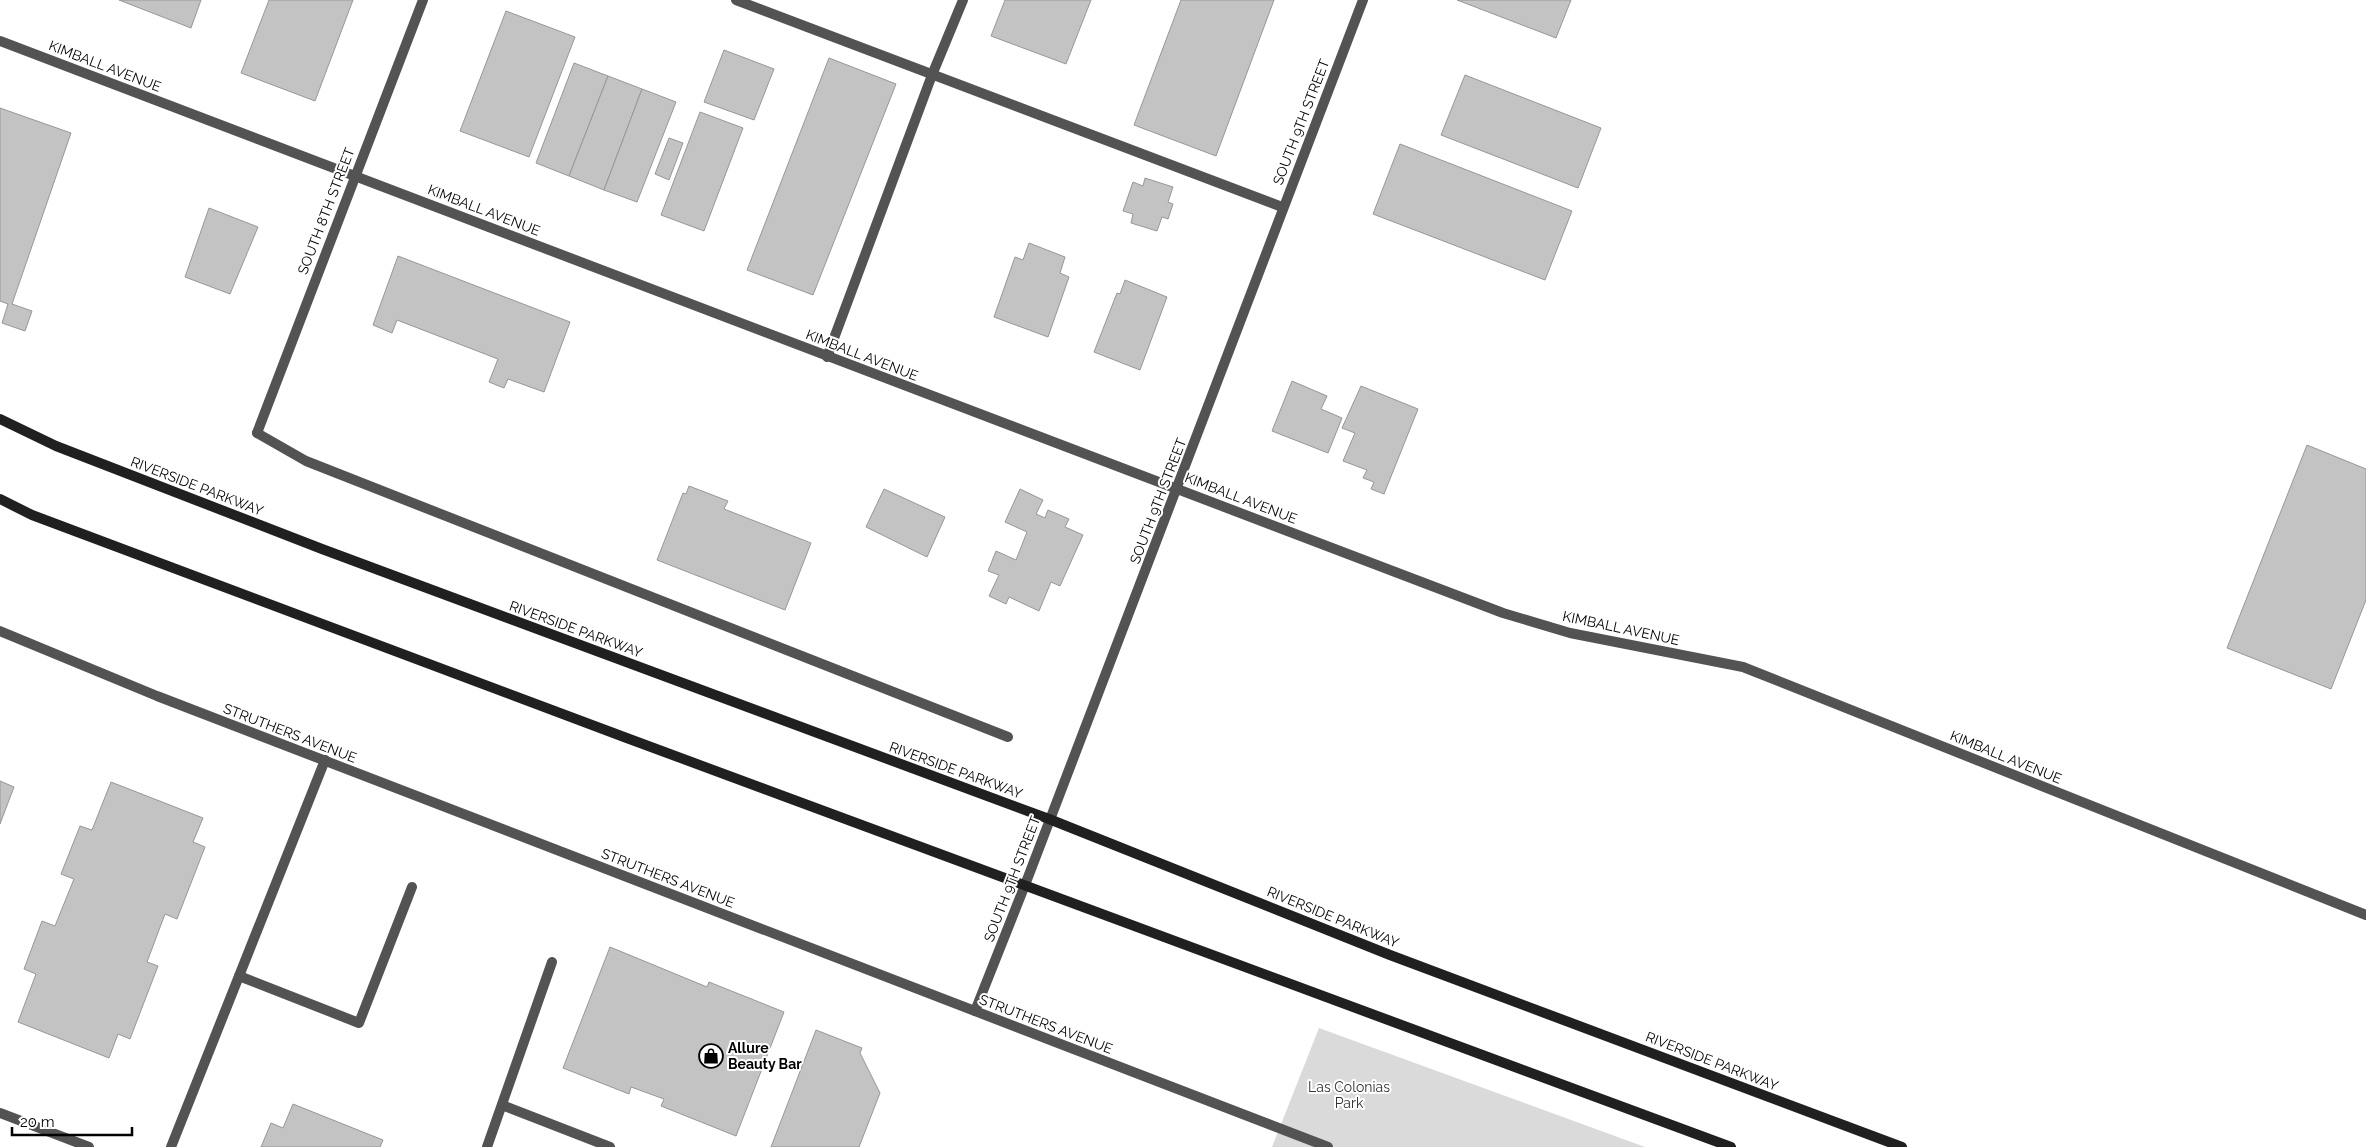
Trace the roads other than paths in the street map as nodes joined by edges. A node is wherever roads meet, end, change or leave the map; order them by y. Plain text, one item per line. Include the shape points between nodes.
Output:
1 (423, 0) edge
2 (736, 0) edge
3 (963, 0) edge
4 (1363, 0) edge
5 (0, 41) edge
6 (932, 75) junction
7 (354, 175) junction
8 (1282, 207) junction
9 (827, 357) junction
10 (0, 419) edge
11 (1177, 489) junction
12 (0, 499) edge
13 (0, 630) edge
14 (1008, 737) dead end
15 (325, 760) junction
16 (1049, 819) junction
17 (1025, 885) junction
18 (412, 887) dead end
19 (2366, 915) edge
20 (552, 962) dead end
21 (239, 976) junction
22 (975, 1011) junction
23 (502, 1105) junction
24 (0, 1113) edge
25 (89, 1147) edge
26 (171, 1147) edge
27 (487, 1147) edge
28 (610, 1147) edge
29 (1328, 1147) edge
30 (1731, 1147) edge
31 (1902, 1147) edge

1 - 7 street, SOUTH 8TH STREET
2 - 6 street
3 - 6 street
4 - 8 street, SOUTH 9TH STREET
5 - 7 street, KIMBALL AVENUE
6 - 8 street
6 - 9 street
7 - 9 street, KIMBALL AVENUE
7 - 14 street, SOUTH 8TH STREET via 256,433 315,465
8 - 11 street, SOUTH 9TH STREET
9 - 11 street, KIMBALL AVENUE
10 - 16 main road, RIVERSIDE PARKWAY via 56,446 322,549
11 - 16 street, SOUTH 9TH STREET
11 - 19 street, KIMBALL AVENUE via 1502,613 1570,633 1743,667
12 - 17 main road via 60,525
13 - 15 street, STRUTHERS AVENUE via 157,696
15 - 21 street
15 - 22 street, STRUTHERS AVENUE
16 - 17 street, SOUTH 9TH STREET
16 - 31 main road, RIVERSIDE PARKWAY via 1390,955
17 - 22 street, SOUTH 9TH STREET
17 - 30 main road
18 - 21 street via 359,1023
20 - 23 street
21 - 26 street
22 - 29 street, STRUTHERS AVENUE
23 - 27 street
23 - 28 street
24 - 25 street

